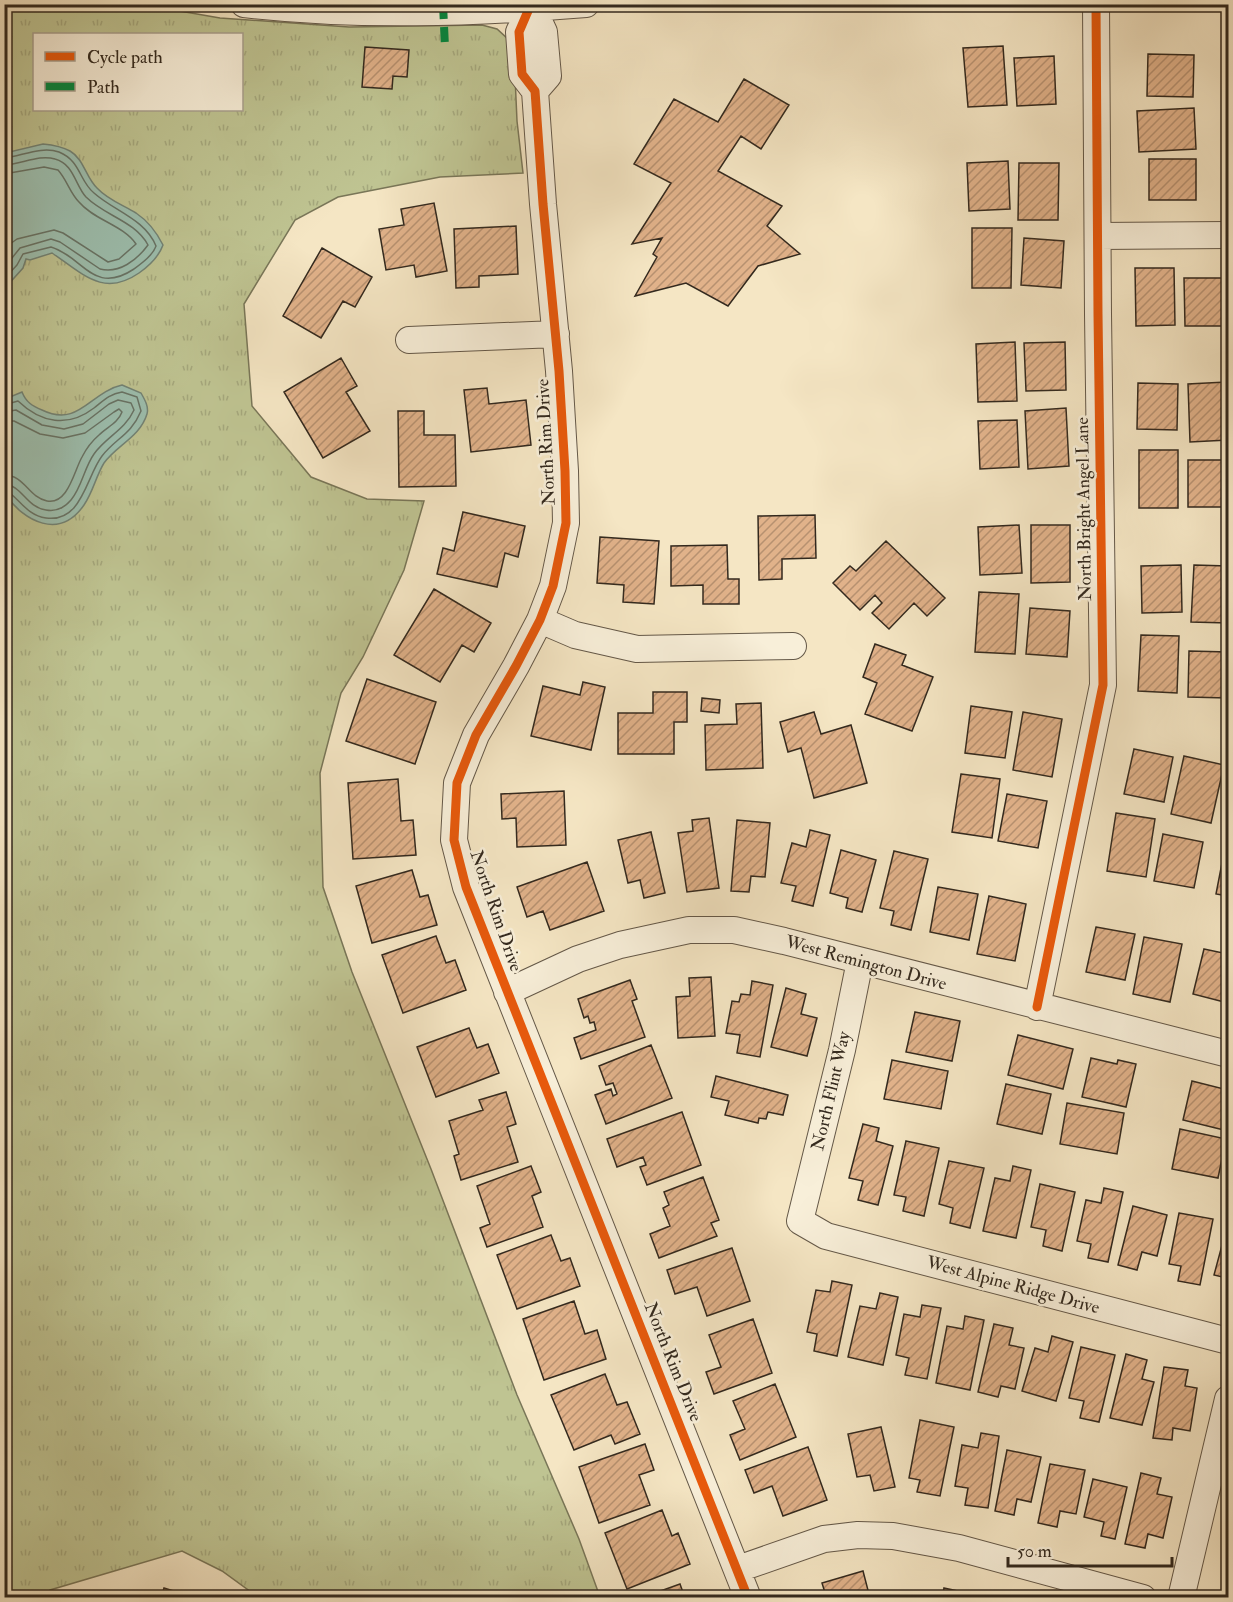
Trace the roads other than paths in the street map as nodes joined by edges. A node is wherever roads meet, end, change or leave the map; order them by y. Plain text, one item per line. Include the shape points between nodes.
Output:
1 (244, 4) edge
2 (586, 4) edge
3 (1096, 4) edge
4 (531, 6) edge
5 (1228, 235) edge
6 (1098, 236) junction
7 (556, 334) junction
8 (409, 340) dead end
9 (540, 620) junction
10 (793, 646) dead end
11 (860, 961) junction
12 (507, 992) junction
13 (1037, 1007) junction
14 (1228, 1054) edge
15 (801, 1221) joint
16 (1228, 1341) edge
17 (1228, 1399) edge
18 (738, 1569) junction
19 (748, 1598) edge
20 (1143, 1598) edge
21 (1181, 1598) edge

1 - 4 street via 429,12
2 - 4 street
3 - 6 street, North Bright Angel Lane
4 - 7 street, North Rim Drive via 544,32 548,76 535,91
5 - 6 street
6 - 13 street, North Bright Angel Lane via 1103,685
7 - 8 street
7 - 9 street, North Rim Drive via 566,523 553,586
9 - 10 street via 575,635 637,649
9 - 12 street, North Rim Drive via 476,735 457,783 454,840 466,887
11 - 12 street, West Remington Drive via 734,930 689,930 620,945
11 - 13 street, West Remington Drive
11 - 15 street, North Flint Way
12 - 18 street, North Rim Drive
13 - 14 street, West Remington Drive
15 - 16 street, West Alpine Ridge Drive via 826,1236
17 - 21 street
18 - 19 street, North Rim Drive
18 - 20 street via 824,1539 893,1536 959,1548

